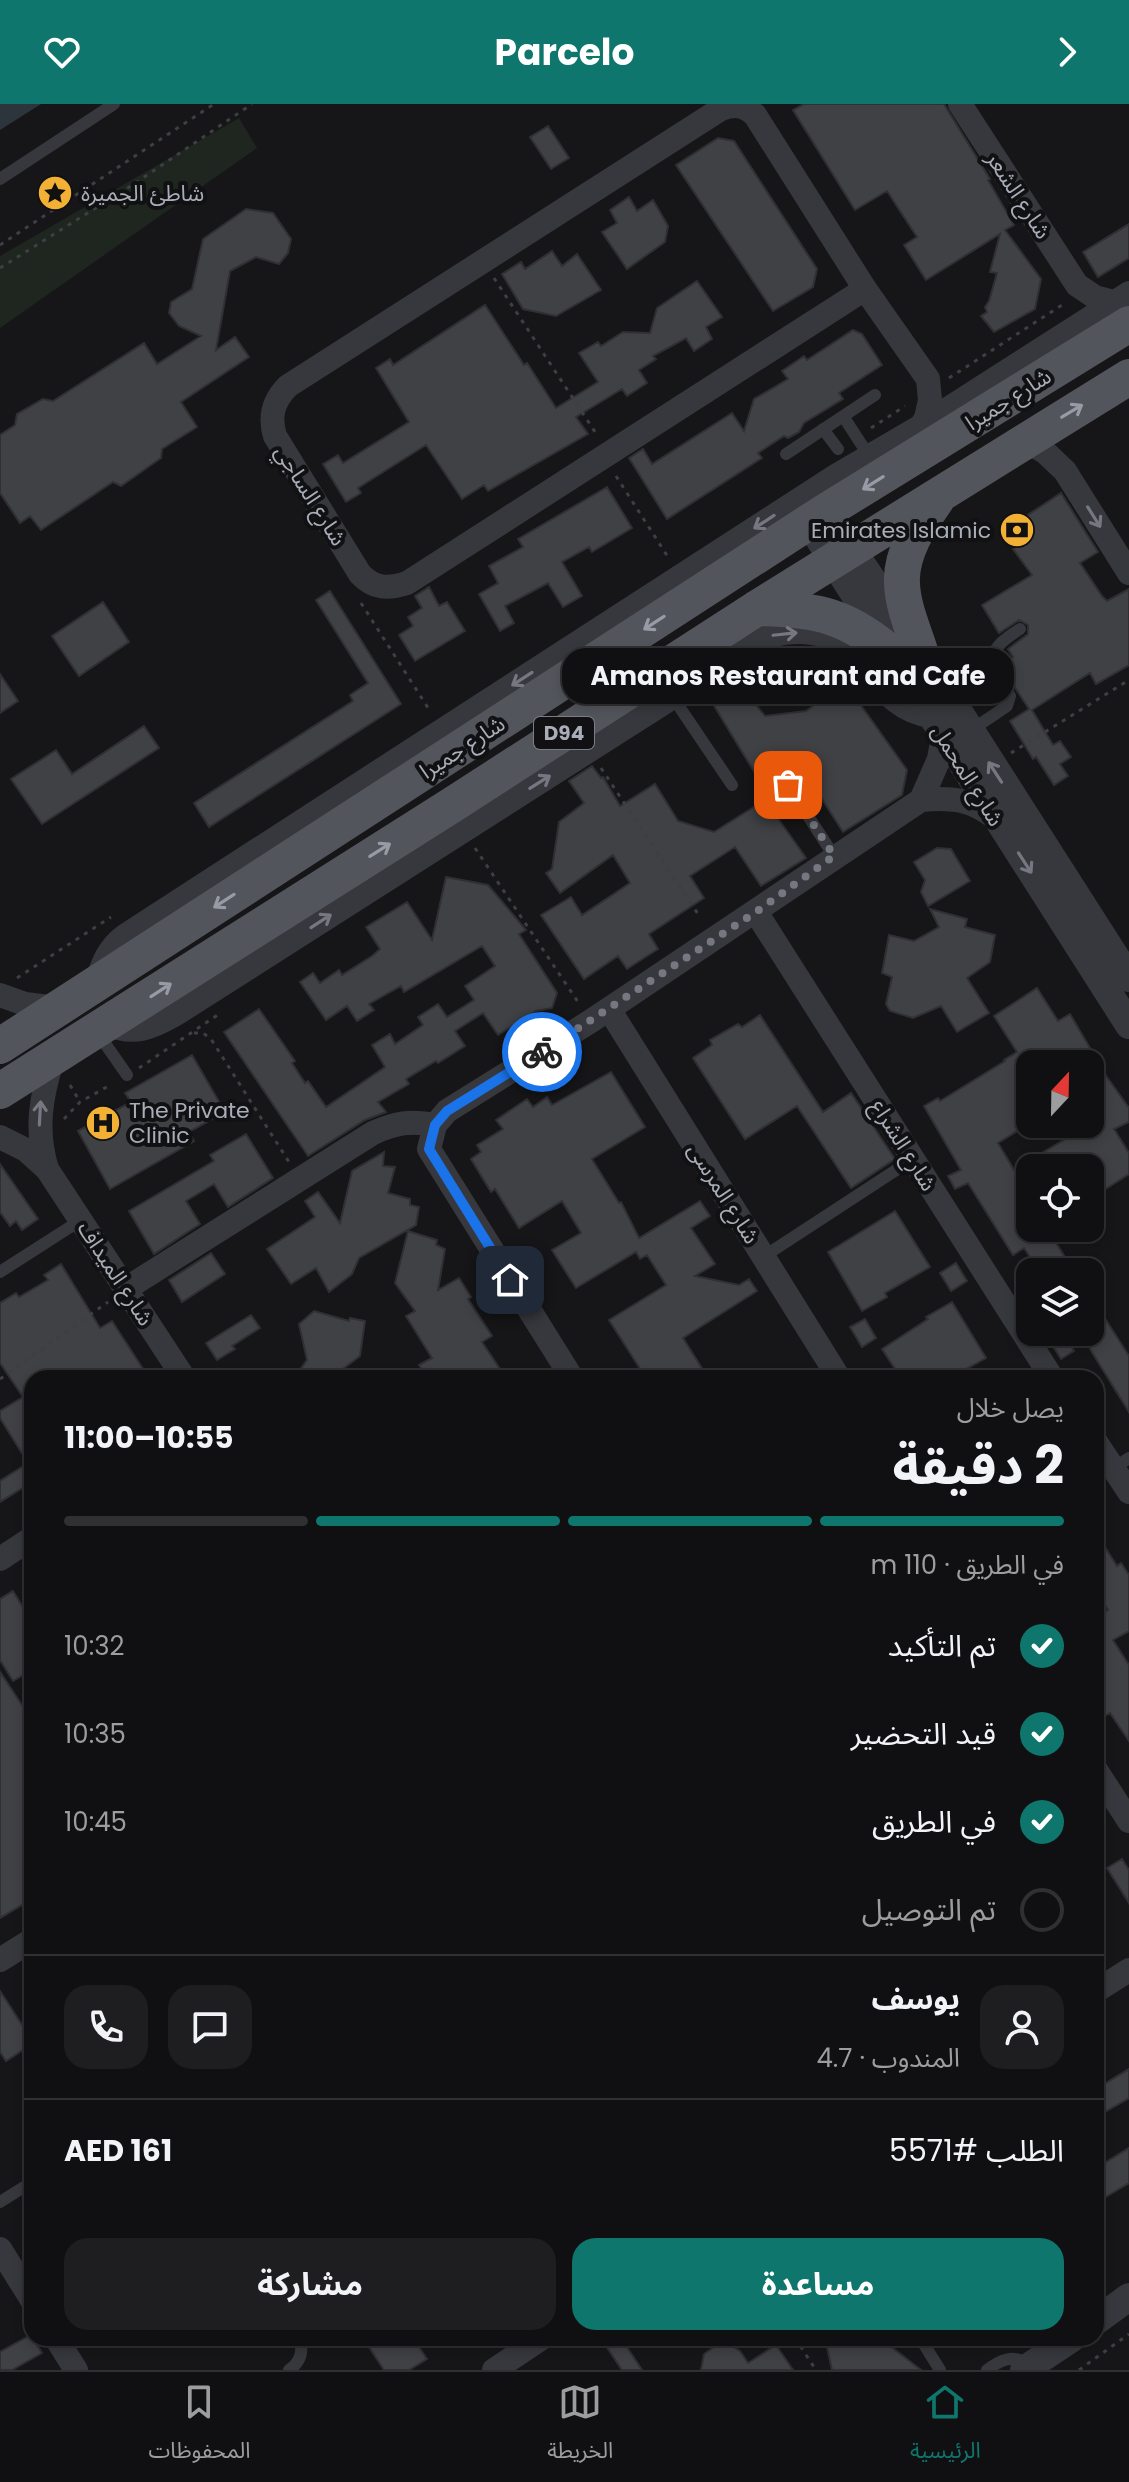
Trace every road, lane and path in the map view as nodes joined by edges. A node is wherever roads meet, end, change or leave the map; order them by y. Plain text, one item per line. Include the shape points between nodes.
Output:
1 (114, 104) edge
2 (214, 104) edge
3 (252, 104) edge
4 (960, 104) edge
5 (0, 179) edge
6 (0, 245) edge
7 (483, 261) junction
8 (0, 268) edge
9 (1077, 285) junction
10 (865, 289) junction
11 (1124, 306) edge
12 (1067, 332) junction
13 (1129, 377) edge
14 (928, 379) junction
15 (875, 395) dead end
16 (970, 395) junction
17 (843, 416) junction
18 (921, 426) junction
19 (823, 429) junction
20 (1024, 440) junction
21 (838, 449) dead end
22 (786, 454) dead end
23 (606, 455) junction
24 (869, 456) junction
25 (940, 494) junction
26 (831, 537) junction
27 (1129, 573) edge
28 (681, 577) junction
29 (366, 580) junction
30 (757, 608) junction
31 (1020, 629) dead end
32 (908, 654) junction
33 (990, 672) junction
34 (1129, 680) edge
35 (662, 685) junction
36 (949, 721) junction
37 (441, 732) junction
38 (590, 751) junction
39 (991, 765) junction
40 (732, 785) dead end
41 (788, 785) dead end
42 (921, 800) junction
43 (452, 805) junction
44 (997, 820) junction
45 (470, 841) dead end
46 (430, 851) junction
47 (834, 856) junction
48 (756, 912) junction
49 (698, 914) dead end
50 (1129, 978) edge
51 (96, 983) junction
52 (0, 995) edge
53 (57, 1008) junction
54 (176, 1014) junction
55 (600, 1015) junction
56 (1129, 1025) edge
57 (102, 1027) junction
58 (0, 1046) edge
59 (53, 1058) junction
60 (127, 1075) dead end
61 (0, 1091) edge
62 (435, 1125) junction
63 (0, 1137) edge
64 (913, 1159) junction
65 (47, 1169) junction
66 (300, 1179) junction
67 (81, 1220) junction
68 (763, 1257) junction
69 (0, 1272) edge
70 (127, 1288) junction
71 (179, 1370) edge
72 (567, 1370) edge
73 (834, 1370) edge
74 (1047, 1370) edge
75 (0, 1379) edge
76 (1104, 1449) edge
77 (1121, 1463) edge
78 (1129, 1492) edge
79 (24, 1543) edge
80 (0, 1559) edge
81 (1104, 1782) edge
82 (1129, 1821) edge
83 (24, 1945) edge
84 (0, 1960) edge
85 (1129, 1970) edge
86 (1104, 1986) edge
87 (24, 2187) edge
88 (0, 2202) edge
89 (0, 2249) edge
90 (24, 2287) edge
91 (1129, 2297) edge
92 (1104, 2315) edge
93 (1129, 2334) edge
94 (61, 2346) edge
95 (301, 2346) edge
96 (530, 2346) edge
97 (800, 2346) edge
98 (925, 2346) edge
99 (1060, 2346) edge
100 (1027, 2368) edge
101 (76, 2370) edge
102 (289, 2370) edge
103 (494, 2370) edge
104 (816, 2370) edge
105 (940, 2370) edge
106 (987, 2370) edge
107 (1079, 2370) edge

1 - 5 lane
2 - 6 path
3 - 8 path
4 - 9 street, شارع الشعر
7 - 10 street, شارع الساجي via 721,109 738,105 755,115
7 - 23 path
7 - 29 street, شارع الساجي via 288,386 274,403 275,436
9 - 11 street
9 - 12 street via 1078,306
10 - 14 street, شارع الساجي
10 - 23 street
11 - 12 street
11 -> 26 main road, شارع جميرا / D94
12 - 16 street
20 -> 13 main road, شارع جميرا / D94
14 - 16 street
14 - 18 street via 930,400
15 - 17 lane
16 - 18 street
17 - 19 lane
17 - 24 lane
18 - 24 street
19 - 21 lane
19 - 22 lane
20 - 25 main road, شارع جميرا / D94
20 -> 27 street via 1065,471
23 - 28 path
23 - 29 street via 407,583 379,587
24 -> 28 street
25 - 26 main road, شارع جميرا / D94
25 - 32 main road via 913,538 904,565
26 - 30 main road, شارع جميرا / D94
26 - 32 street, شارع المحمل
26 - 35 main road via 670,643 656,660
26 -> 51 main road, شارع جميرا / D94
28 -> 37 street
29 - 37 path via 362,607
30 - 32 main road via 800,609 841,620
30 - 35 main road, شارع جميرا / D94
31 - 33 lane via 996,647
32 - 36 street, شارع المحمل
33 - 36 lane
33 - 36 lane via 1011,700 1007,706
34 - 39 path
35 -> 36 street via 754,643 796,632 839,643 899,705
35 - 38 street
35 - 40 lane
35 - 43 main road, شارع جميرا / D94
36 - 39 street, شارع المحمل
36 - 42 street
36 - 44 street, شارع المحمل
37 - 51 street via 126,935 108,953
46 -> 38 street
38 - 49 path
50 -> 39 street, شارع المحمل
41 - 47 lane
42 - 44 street via 971,802
42 - 47 street
43 - 46 main road
57 -> 43 main road, شارع جميرا / D94
44 -> 56 street, شارع المحمل
45 - 55 path
54 -> 46 street
47 - 48 street
48 - 55 street
48 - 64 street, شارع الشراع
51 - 53 main road, شارع جميرا / D94
52 - 53 street
53 - 58 main road, شارع جميرا / D94
54 - 57 street via 140,1031
54 - 66 path via 188,1032 211,1039
55 - 62 street via 447,1111
55 - 68 street, شارع المرسى
57 - 59 main road, شارع جميرا / D94
57 - 60 lane
59 - 61 main road, شارع جميرا / D94
65 -> 59 street, شارع الميداف via 39,1119
62 - 66 street via 414,1121 388,1126
62 - 72 street via 429,1149
63 - 65 street, شارع الميداف
64 - 68 lane
64 - 74 street, شارع الشراع
65 - 67 street, شارع الميداف
66 - 70 street
67 - 69 lane
67 - 70 street, شارع الميداف
68 - 73 street, شارع المرسى
70 - 71 street, شارع الميداف
70 - 75 path
76 - 77 street
77 - 78 street
79 - 80 street
81 - 82 street
83 - 84 street
85 - 86 street
87 - 88 lane
89 - 90 street
91 - 92 street
93 - 107 path
94 - 101 street
95 - 102 lane via 300,2360
96 - 103 street
97 - 104 path
98 - 105 lane
99 - 100 street
100 - 106 lane via 1021,2360 1006,2359

